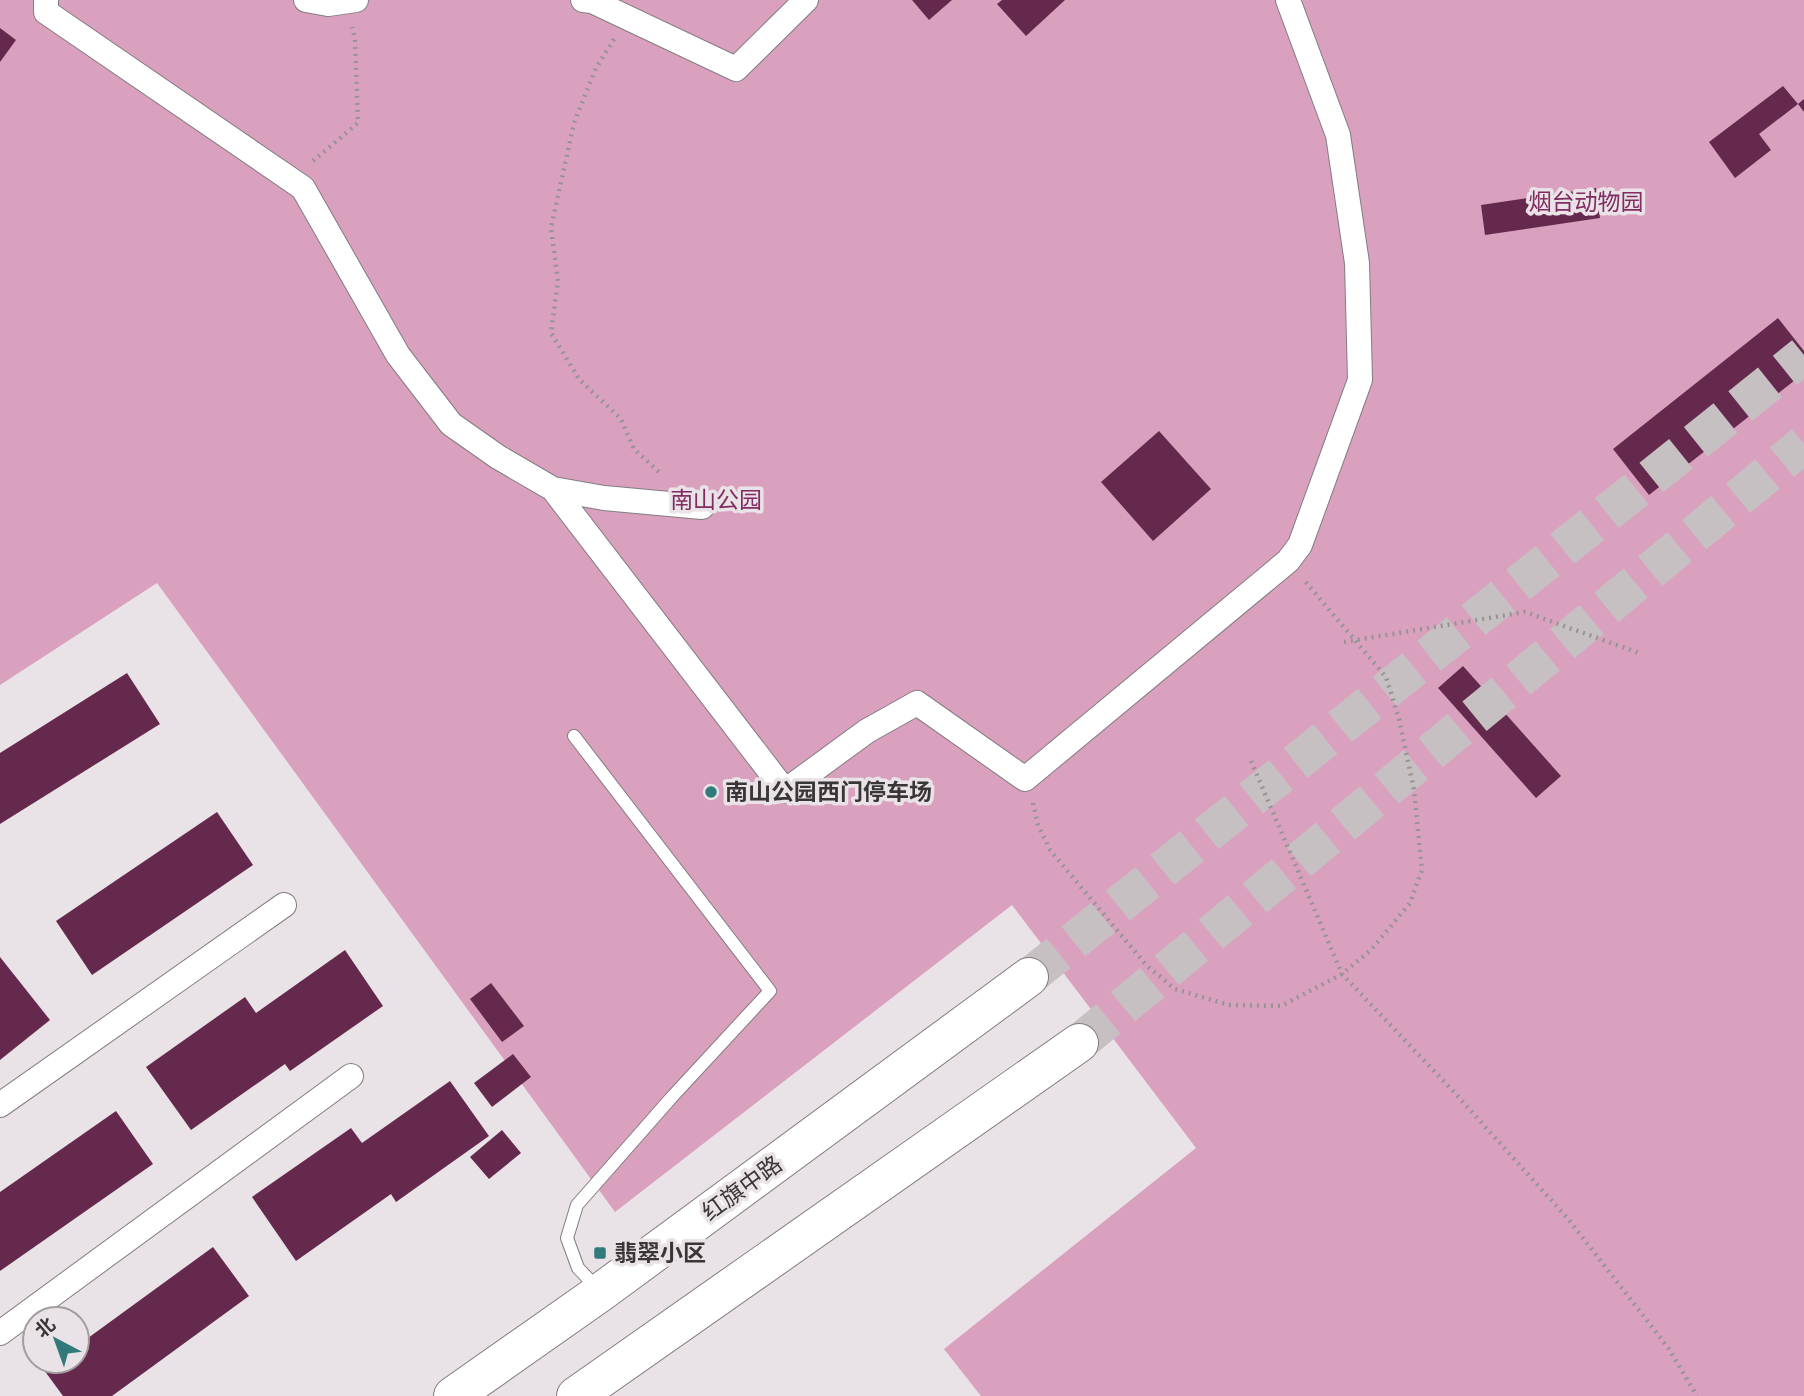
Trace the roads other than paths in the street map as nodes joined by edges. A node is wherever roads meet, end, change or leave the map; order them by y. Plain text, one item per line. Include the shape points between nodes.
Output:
1 (46, 0) edge
2 (306, 0) edge
3 (583, 0) edge
4 (806, 0) edge
5 (1288, 0) edge
6 (351, 1) edge
7 (553, 489) junction
8 (702, 508) road end
9 (573, 736) dead end
10 (284, 905) dead end
11 (1029, 977) tunnel mouth
12 (1079, 1043) tunnel mouth
13 (351, 1076) dead end
14 (0, 1105) edge
15 (601, 1292) junction
16 (0, 1333) edge
17 (453, 1396) edge
18 (576, 1396) edge

1 - 7 street via 46,12 303,188 398,355 451,424
2 - 6 street via 328,4
3 - 4 street via 736,69
5 - 7 street via 1338,135 1357,263 1360,380 1300,545 1288,561 1025,779 917,703 867,731 785,791
7 - 8 street
9 - 15 lane via 770,991 577,1205 567,1238 578,1268
10 - 14 street
11 - 15 main road, 红旗中路
12 - 18 main road
13 - 16 street
15 - 17 main road, 红旗中路

